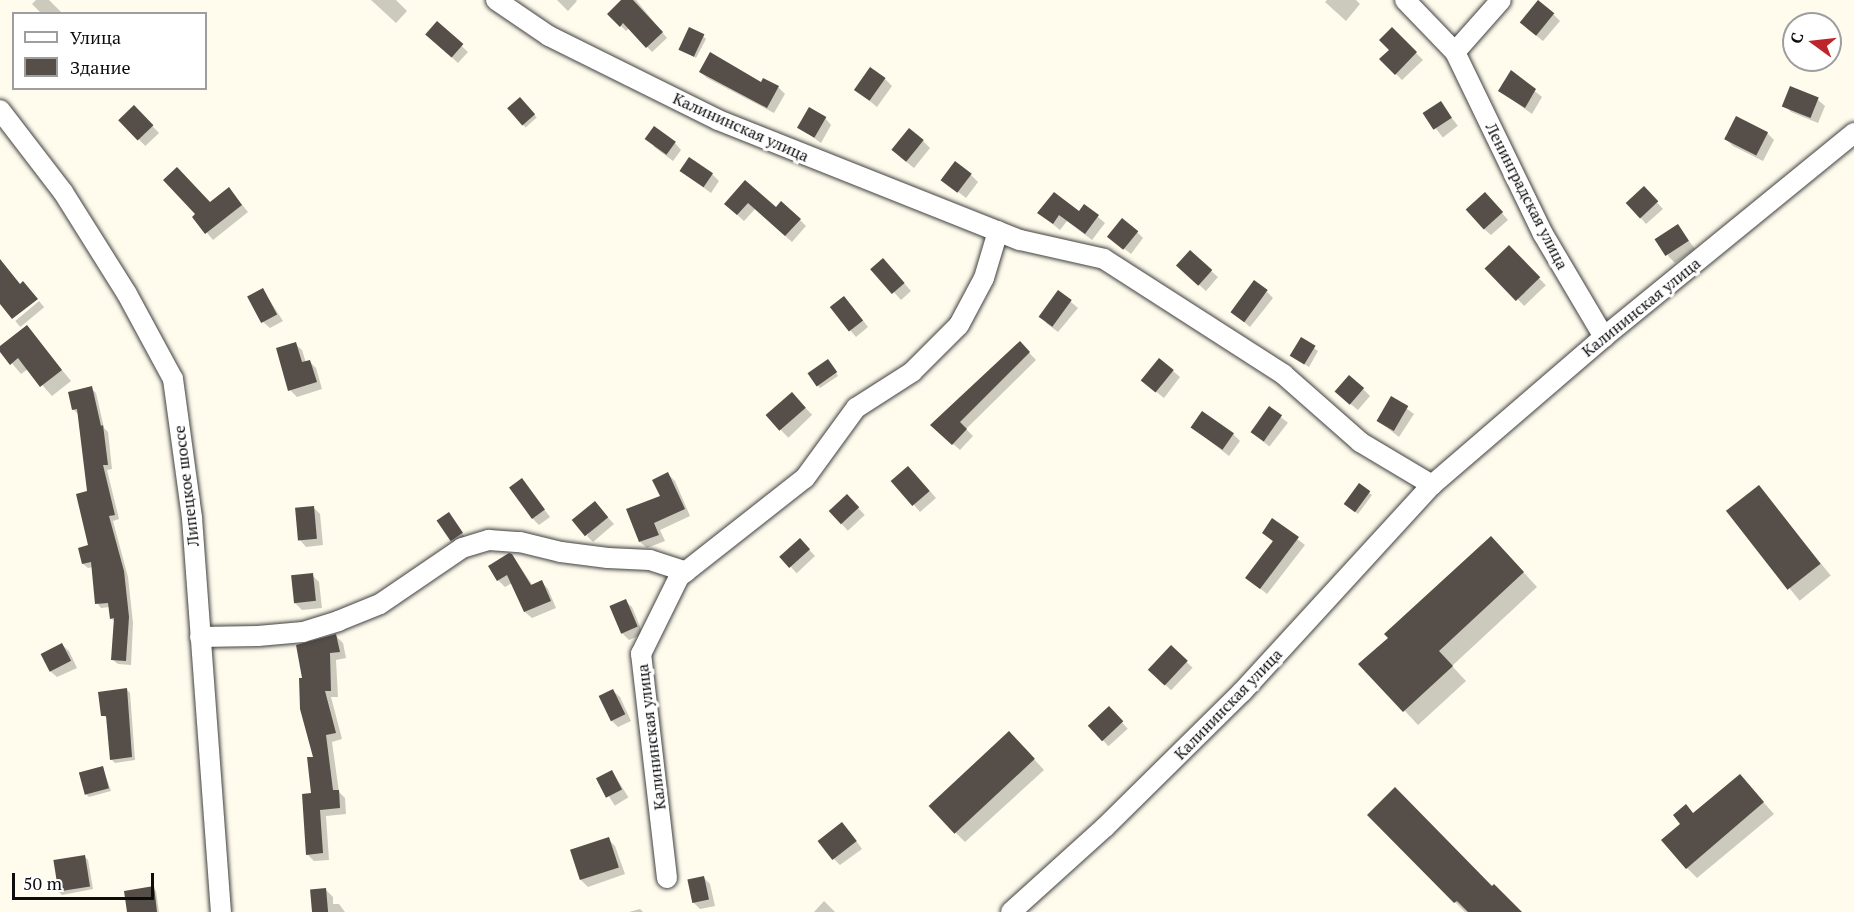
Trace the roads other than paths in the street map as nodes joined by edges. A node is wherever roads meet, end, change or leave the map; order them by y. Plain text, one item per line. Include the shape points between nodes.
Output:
1 (496, 0) edge
2 (1405, 0) edge
3 (1501, 0) edge
4 (1455, 52) junction
5 (0, 110) edge
6 (1854, 133) edge
7 (998, 231) junction
8 (1604, 337) junction
9 (1432, 485) junction
10 (686, 572) junction
11 (200, 637) junction
12 (667, 878) dead end
13 (221, 912) edge
14 (1011, 912) edge

1 - 7 street, Калининская улица via 549,36 718,120
2 - 4 street, Ленинградская улица
3 - 4 street
4 - 8 street, Ленинградская улица via 1543,234
5 - 11 street, Липецкое шоссе via 63,192 127,294 172,379 192,518
6 - 8 street, Калининская улица
7 - 9 street, Калининская улица via 1020,240 1104,258 1283,375 1360,442
7 - 10 street, Калининская улица via 984,278 959,325 912,372 856,408 805,478
8 - 9 street, Калининская улица
9 - 14 street, Калининская улица via 1242,693
10 - 11 street via 650,560 608,558 489,540 462,548 380,604 338,621 303,632
10 - 12 street, Калининская улица via 641,654
11 - 13 street, Липецкое шоссе

